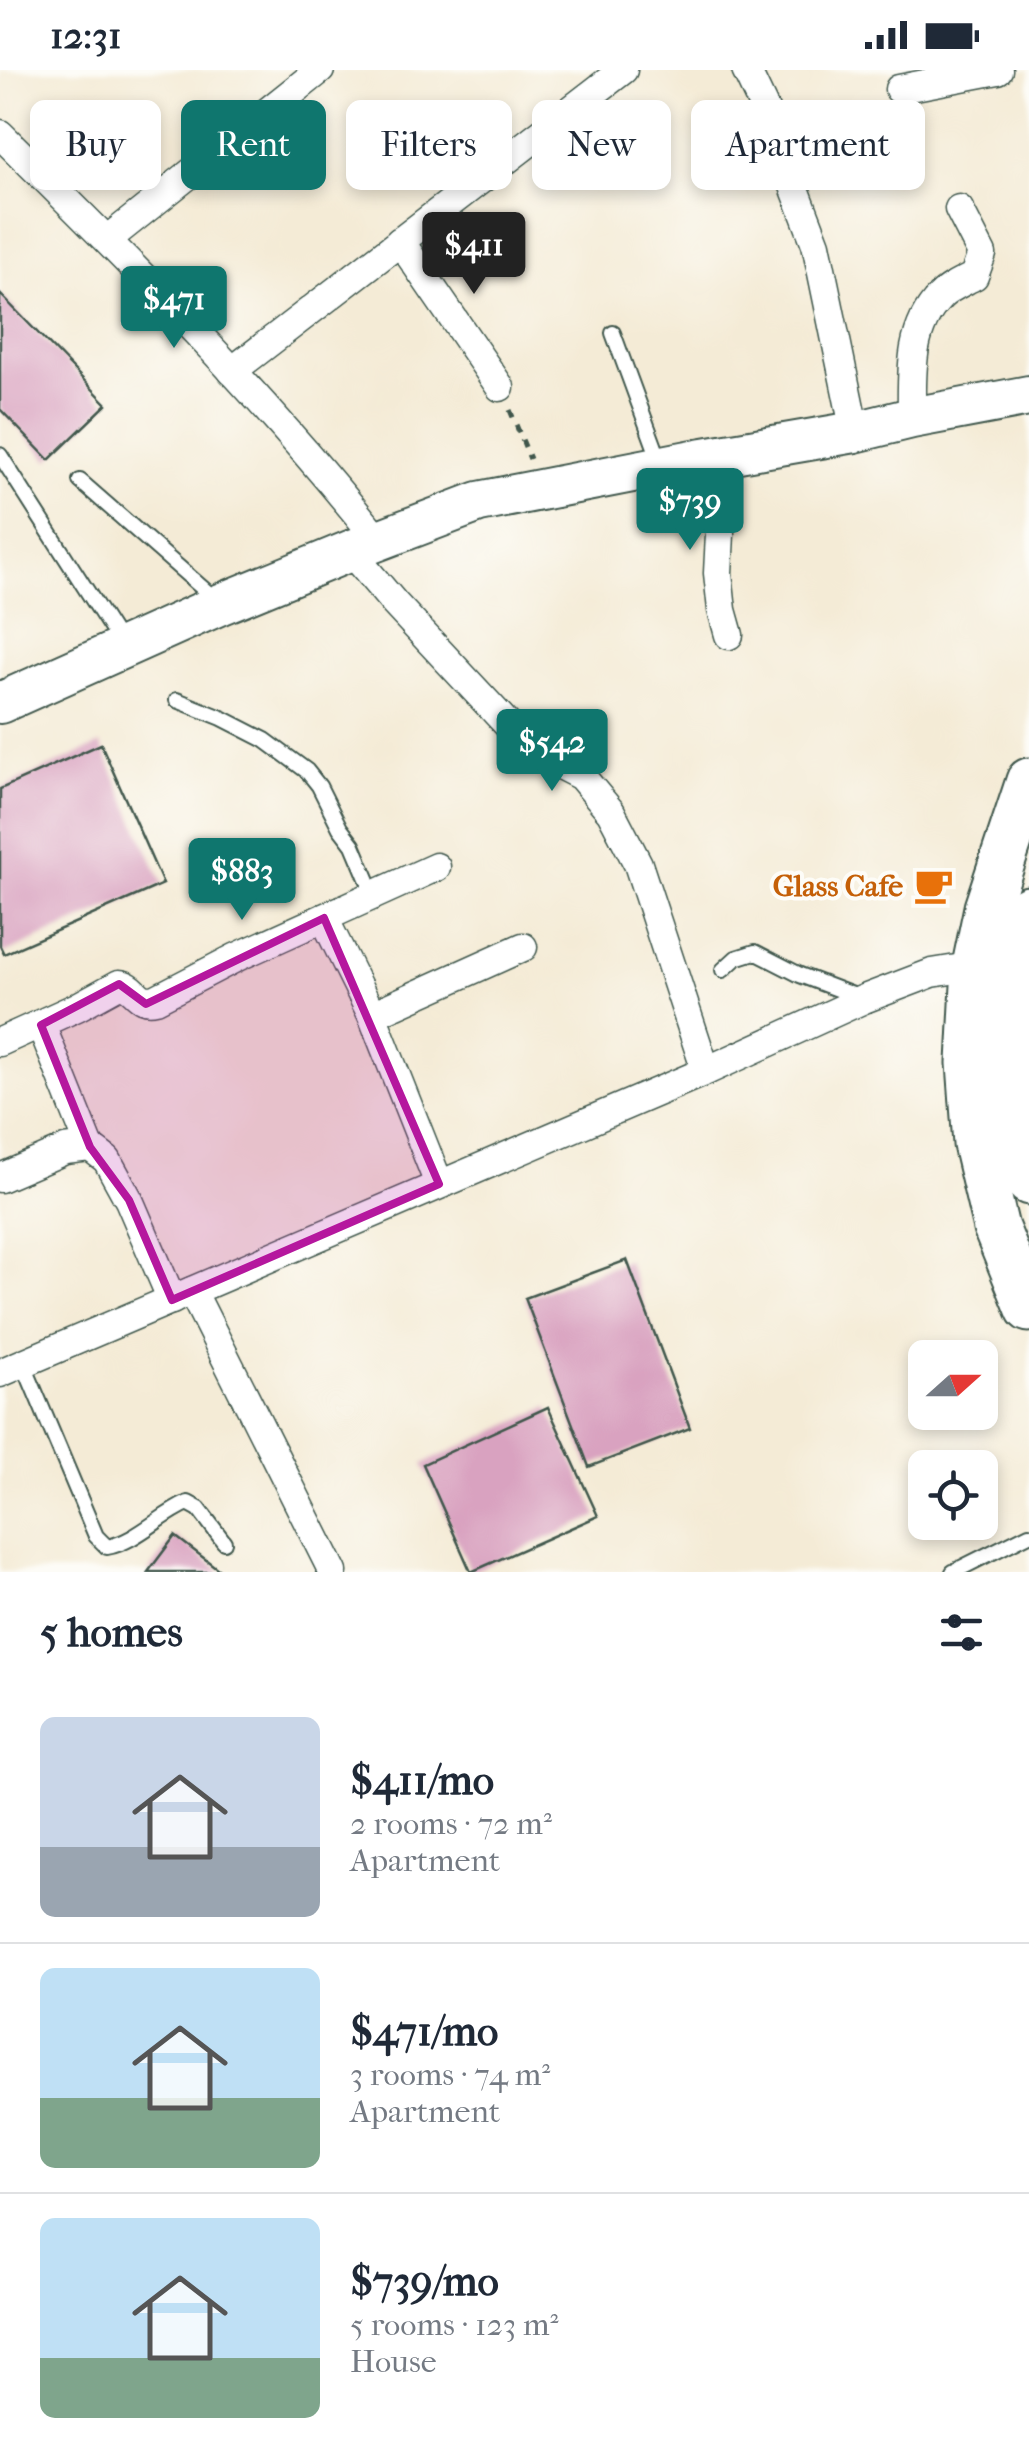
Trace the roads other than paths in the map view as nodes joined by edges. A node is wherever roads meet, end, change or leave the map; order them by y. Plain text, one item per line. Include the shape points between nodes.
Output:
1 (320, 70) edge
2 (623, 70) edge
3 (746, 70) edge
4 (998, 70) edge
5 (898, 88) dead end
6 (0, 134) edge
7 (959, 208) dead end
8 (108, 240) junction
9 (400, 241) junction
10 (613, 333) dead end
11 (232, 371) junction
12 (500, 386) road end
13 (1029, 396) edge
14 (912, 418) junction
15 (856, 432) junction
16 (0, 455) edge
17 (704, 458) junction
18 (662, 467) junction
19 (80, 481) dead end
20 (365, 546) junction
21 (221, 604) junction
22 (729, 635) dead end
23 (123, 648) junction
24 (177, 700) dead end
25 (0, 703) edge
26 (1029, 781) edge
27 (436, 867) dead end
28 (374, 895) junction
29 (1029, 909) edge
30 (324, 918) junction
31 (523, 947) dead end
32 (975, 966) junction
33 (723, 970) dead end
34 (864, 999) junction
35 (372, 1014) junction
36 (40, 1025) junction
37 (0, 1042) edge
38 (706, 1071) junction
39 (90, 1146) junction
40 (0, 1178) edge
41 (1029, 1182) edge
42 (439, 1184) junction
43 (182, 1296) junction
44 (1029, 1309) edge
45 (12, 1368) edge
46 (1029, 1534) edge
47 (224, 1542) dead end
48 (334, 1572) edge
49 (953, 1572) edge

1 - 8 street
2 - 9 street
3 - 15 street via 816,244
4 - 5 street
6 - 8 street
7 - 14 street via 982,254 974,276 941,295 924,321 912,353
8 - 11 street
9 - 11 street
9 - 12 street
10 - 18 lane
11 - 20 street via 332,482
13 - 14 street
14 - 15 street
15 - 17 street
16 - 23 lane
17 - 18 street
17 - 22 street via 720,534 718,573
18 - 20 street via 479,502
19 - 21 lane
20 - 21 street
20 - 38 street via 395,604 520,738 580,776 611,812 638,864
21 - 23 street
23 - 25 street
24 - 28 lane via 264,740 307,771 353,845
26 - 32 main road via 986,908
27 - 28 street
28 - 30 street
29 - 41 main road via 1013,989 1010,1055 1016,1134
30 - 35 street
30 - 36 street via 156,999 147,1001 118,984
31 - 35 street
32 - 34 street via 932,973
32 - 44 main road via 970,1063 976,1144 996,1228
33 - 34 lane via 755,952
34 - 38 street
35 - 42 street
36 - 37 street
36 - 39 street
38 - 42 street
39 - 40 street
39 - 43 street via 107,1160
42 - 43 street
43 - 45 street
43 - 48 street
45 - 47 lane via 107,1548 188,1503
46 - 49 lane

